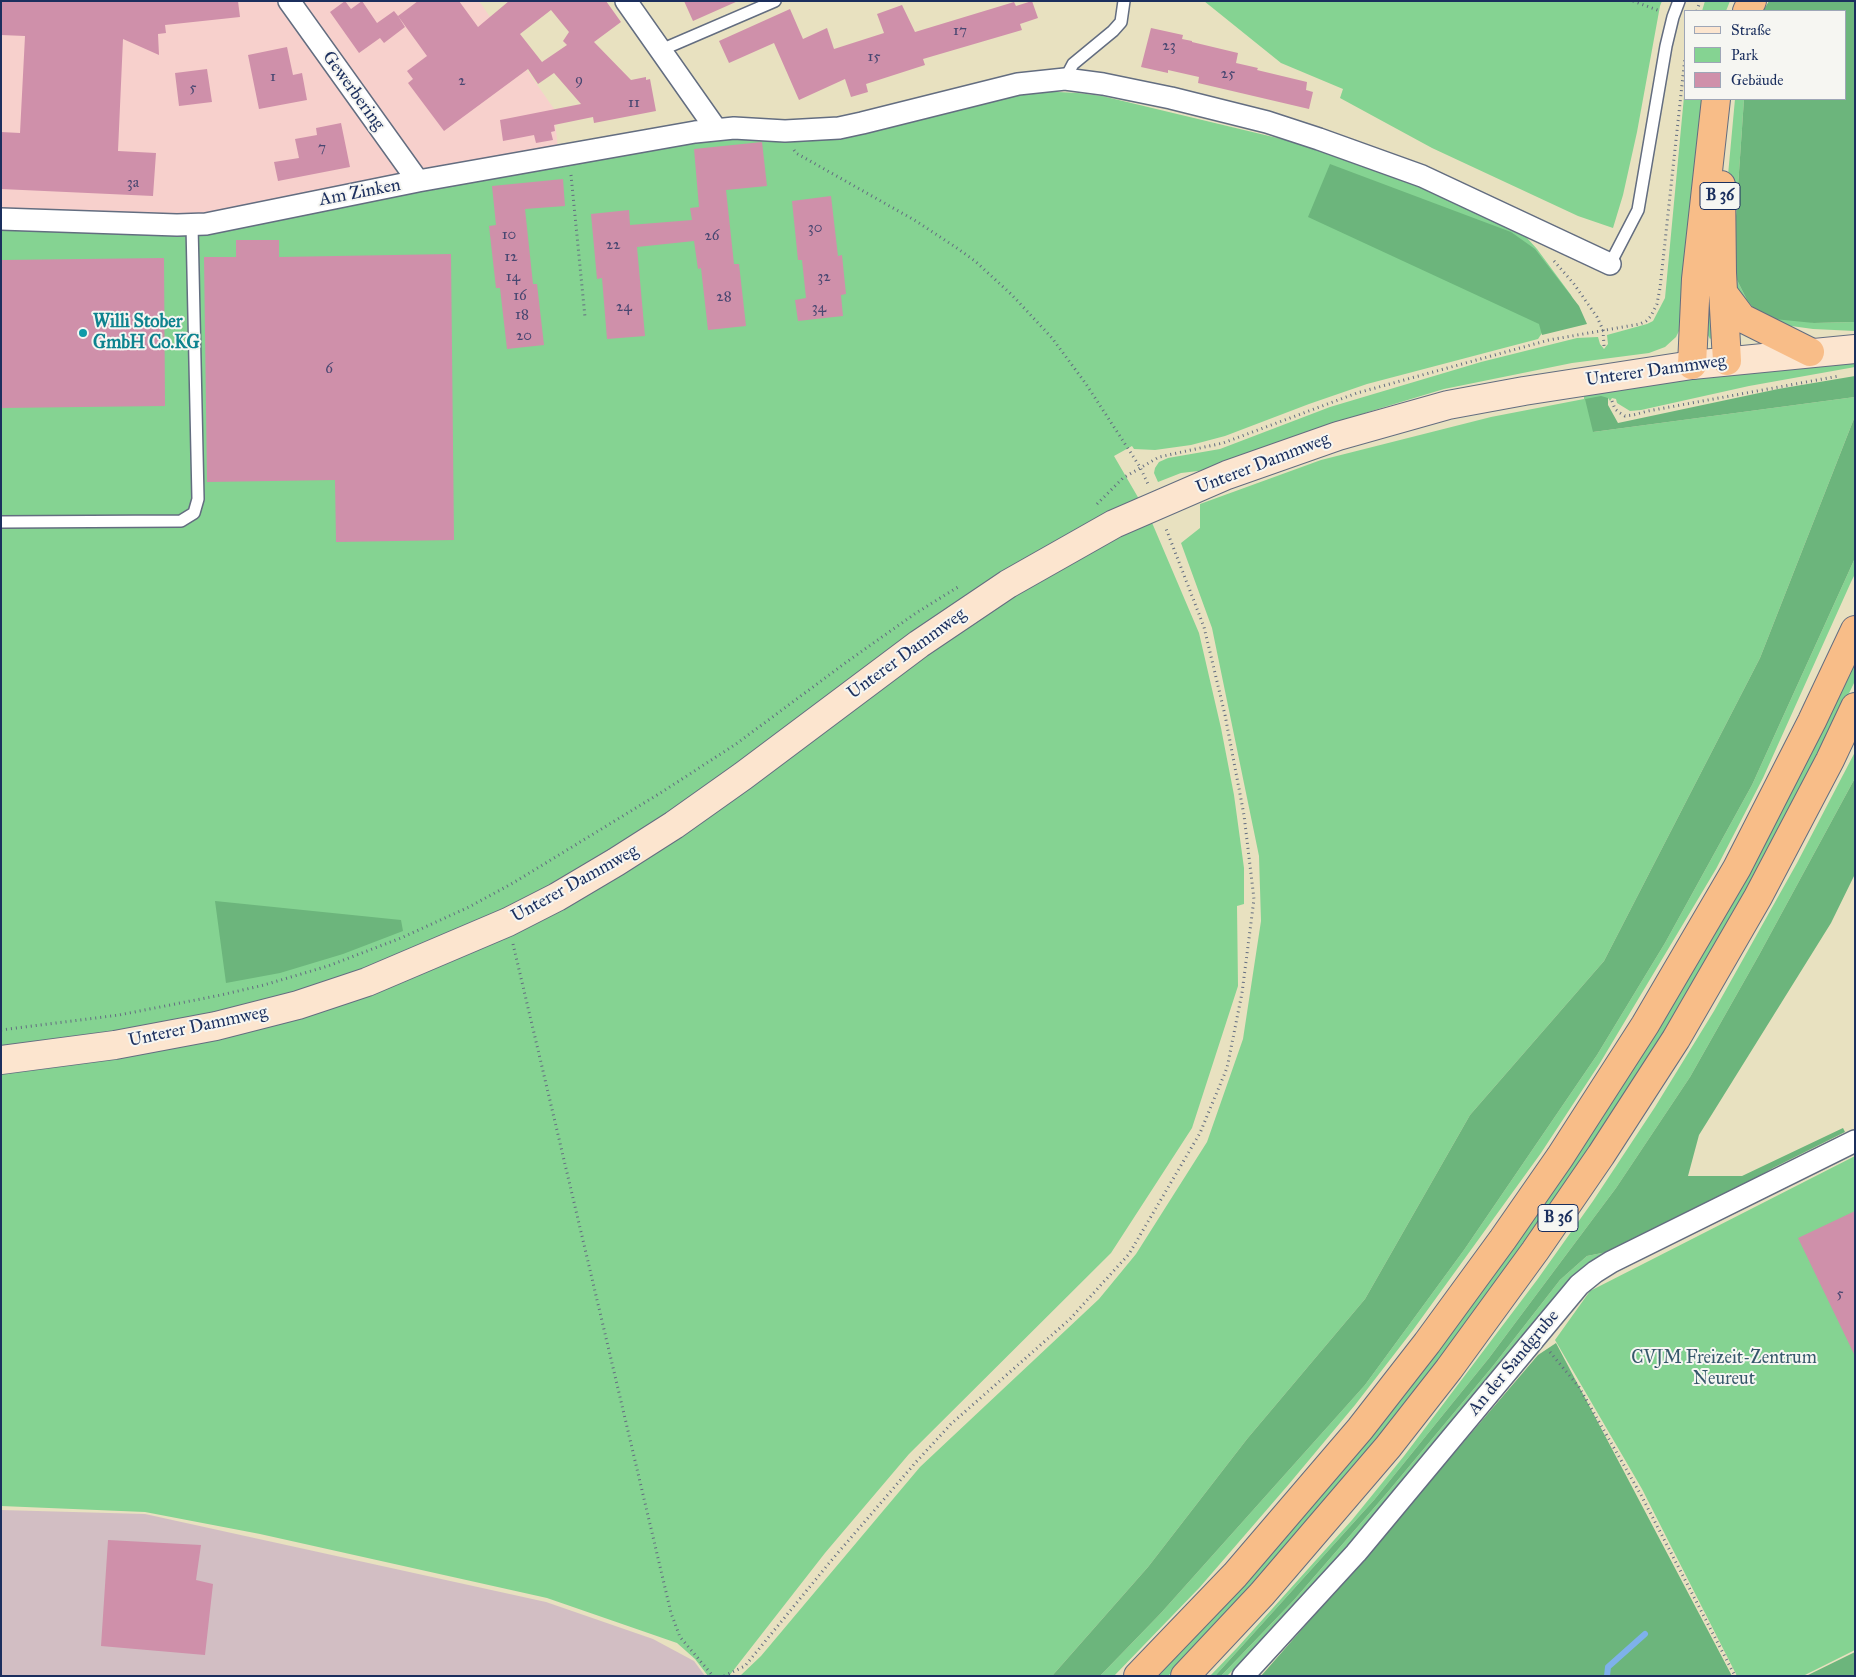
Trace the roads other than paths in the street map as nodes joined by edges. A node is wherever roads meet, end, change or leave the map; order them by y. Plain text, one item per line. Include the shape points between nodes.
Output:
1 (289, 1) edge
2 (626, 1) edge
3 (775, 1) edge
4 (1124, 1) edge
5 (1679, 1) edge
6 (661, 50) junction
7 (1065, 79) junction
8 (1716, 100) edge
9 (1730, 100) edge
10 (716, 129) junction
11 (418, 182) junction
12 (1, 220) edge
13 (192, 225) junction
14 (1610, 264) joint
15 (1724, 294) junction
16 (1855, 349) edge
17 (1810, 352) junction
18 (1727, 361) junction
19 (1692, 365) junction
20 (1, 522) edge
21 (1855, 630) edge
22 (1855, 707) edge
23 (1, 1060) edge
24 (1855, 1141) edge
25 (1138, 1676) edge
26 (1185, 1676) edge
27 (1243, 1676) edge

1 - 11 street, Gewerbering
2 - 6 street
3 - 6 lane
4 - 7 lane via 1121,22 1073,64
5 - 14 lane via 1666,46 1638,210
6 - 10 street
7 - 10 street, Am Zinken via 1008,86 839,128 786,131
7 - 14 street, Am Zinken via 1171,98 1267,122 1319,139 1422,176
8 - 19 highway via 1696,279
9 - 15 highway, B 36 via 1720,192
10 - 11 street, Am Zinken
11 - 13 street, Am Zinken
12 - 13 street, Am Zinken
13 - 20 lane via 198,499 194,513 181,521
15 - 17 highway via 1742,318
15 - 18 highway, B 36
16 - 17 main road, Unterer Dammweg
17 - 18 main road, Unterer Dammweg
18 - 19 main road, Unterer Dammweg
19 - 23 main road, Unterer Dammweg via 1448,405 1338,436 1227,475 1114,524 1008,584 919,644 674,825 557,897 508,922 366,982 298,1005 216,1026 115,1045
21 - 25 highway, B 36 via 1737,868 1645,1025 1560,1158 1474,1279 1360,1428 1235,1575
22 - 26 highway, B 36 via 1758,898 1676,1039 1535,1252 1388,1447 1262,1594
24 - 27 street, An der Sandgrube via 1603,1267 1579,1285 1356,1554

